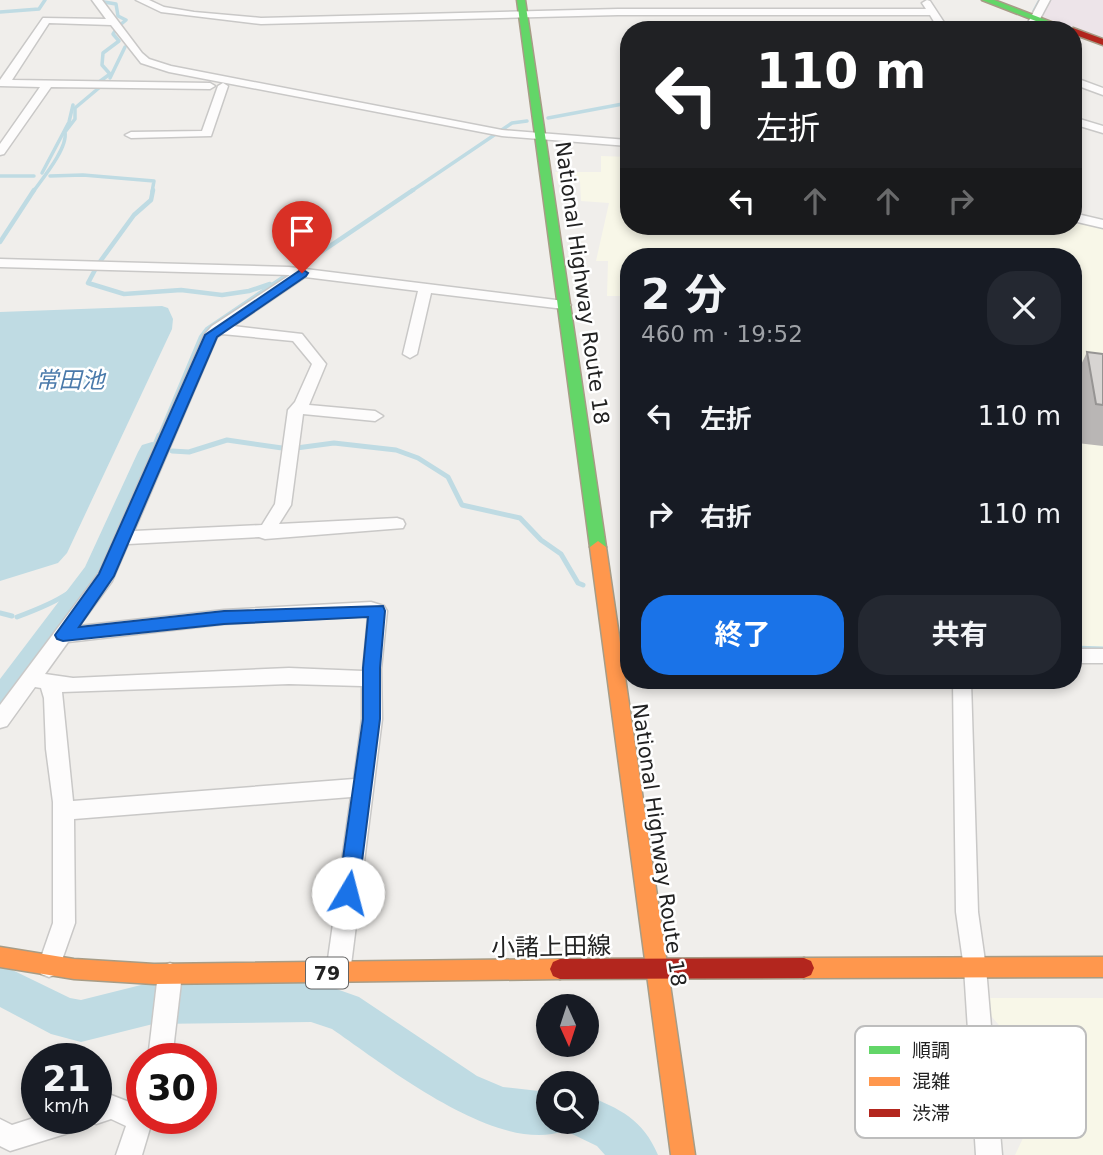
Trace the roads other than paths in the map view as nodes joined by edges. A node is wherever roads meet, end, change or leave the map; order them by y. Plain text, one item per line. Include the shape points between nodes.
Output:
1 (97, 0) edge
2 (141, 0) edge
3 (613, 0) edge
4 (675, 0) edge
5 (926, 0) edge
6 (986, 0) edge
7 (1045, 0) edge
8 (522, 8) edge
9 (613, 12) junction
10 (678, 12) junction
11 (933, 12) junction
12 (938, 21) edge
13 (1027, 21) edge
14 (1034, 21) edge
15 (112, 22) junction
16 (1082, 35) edge
17 (1103, 42) edge
18 (3, 82) edge
19 (48, 83) junction
20 (237, 83) junction
21 (1082, 84) edge
22 (223, 86) junction
23 (1103, 92) edge
24 (1082, 123) edge
25 (1101, 129) edge
26 (1082, 130) edge
27 (131, 135) dead end
28 (541, 138) junction
29 (620, 143) edge
30 (0, 152) edge
31 (1082, 219) edge
32 (1103, 224) edge
33 (0, 263) edge
34 (296, 272) junction
35 (425, 288) junction
36 (564, 305) junction
37 (217, 329) junction
38 (410, 354) dead end
39 (298, 409) junction
40 (375, 416) dead end
41 (397, 524) dead end
42 (265, 533) junction
43 (124, 538) junction
44 (63, 635) junction
45 (1082, 656) edge
46 (1103, 656) edge
47 (372, 679) junction
48 (40, 680) junction
49 (961, 689) edge
50 (0, 720) edge
51 (363, 787) junction
52 (63, 811) junction
53 (0, 957) edge
54 (49, 966) junction
55 (1103, 967) edge
56 (654, 968) junction
57 (975, 968) junction
58 (338, 973) junction
59 (170, 974) junction
60 (979, 1026) edge
61 (162, 1043) edge
62 (29, 1134) edge
63 (136, 1134) edge
64 (6, 1142) edge
65 (129, 1155) edge
66 (682, 1155) edge

1 - 15 street
2 - 8 street via 194,15 261,21
3 - 9 street
4 - 10 street
5 - 11 street
6 - 13 main road
7 - 14 street
8 - 9 street
8 - 28 main road, National Highway Route 18
9 - 10 street
10 - 11 street
11 - 12 street
15 - 18 street via 46,20
15 - 20 street via 145,61
16 - 17 main road
18 - 19 street
19 - 22 street
19 - 30 street
20 - 22 street
20 - 28 street
21 - 23 street
22 - 27 street via 207,134
24 - 25 street
25 - 26 street
28 - 29 street
28 - 36 main road, National Highway Route 18
31 - 32 street
33 - 34 street
34 - 35 street
34 - 37 street
35 - 36 street
35 - 38 street
36 - 56 main road, National Highway Route 18
37 - 39 street via 298,338 319,364
37 - 43 street
39 - 40 street
39 - 42 street via 283,505
41 - 42 street
42 - 43 street
43 - 44 street via 106,576
44 - 47 street via 224,617 374,610 379,614
44 - 48 street
45 - 46 street
47 - 48 street via 289,676 76,685
47 - 51 street
48 - 50 street
48 - 52 street via 54,698
49 - 57 street via 967,912
51 - 52 street
51 - 58 street
52 - 54 street via 64,923
53 - 54 main road, 小諸上田線 / 79
54 - 59 main road, 小諸上田線 / 79
55 - 57 main road, 小諸上田線 / 79
56 - 57 main road, 小諸上田線 / 79
56 - 58 main road, 小諸上田線 / 79
56 - 66 main road, National Highway Route 18
57 - 60 street
58 - 59 main road, 小諸上田線 / 79
59 - 61 street
62 - 64 street
63 - 65 street

